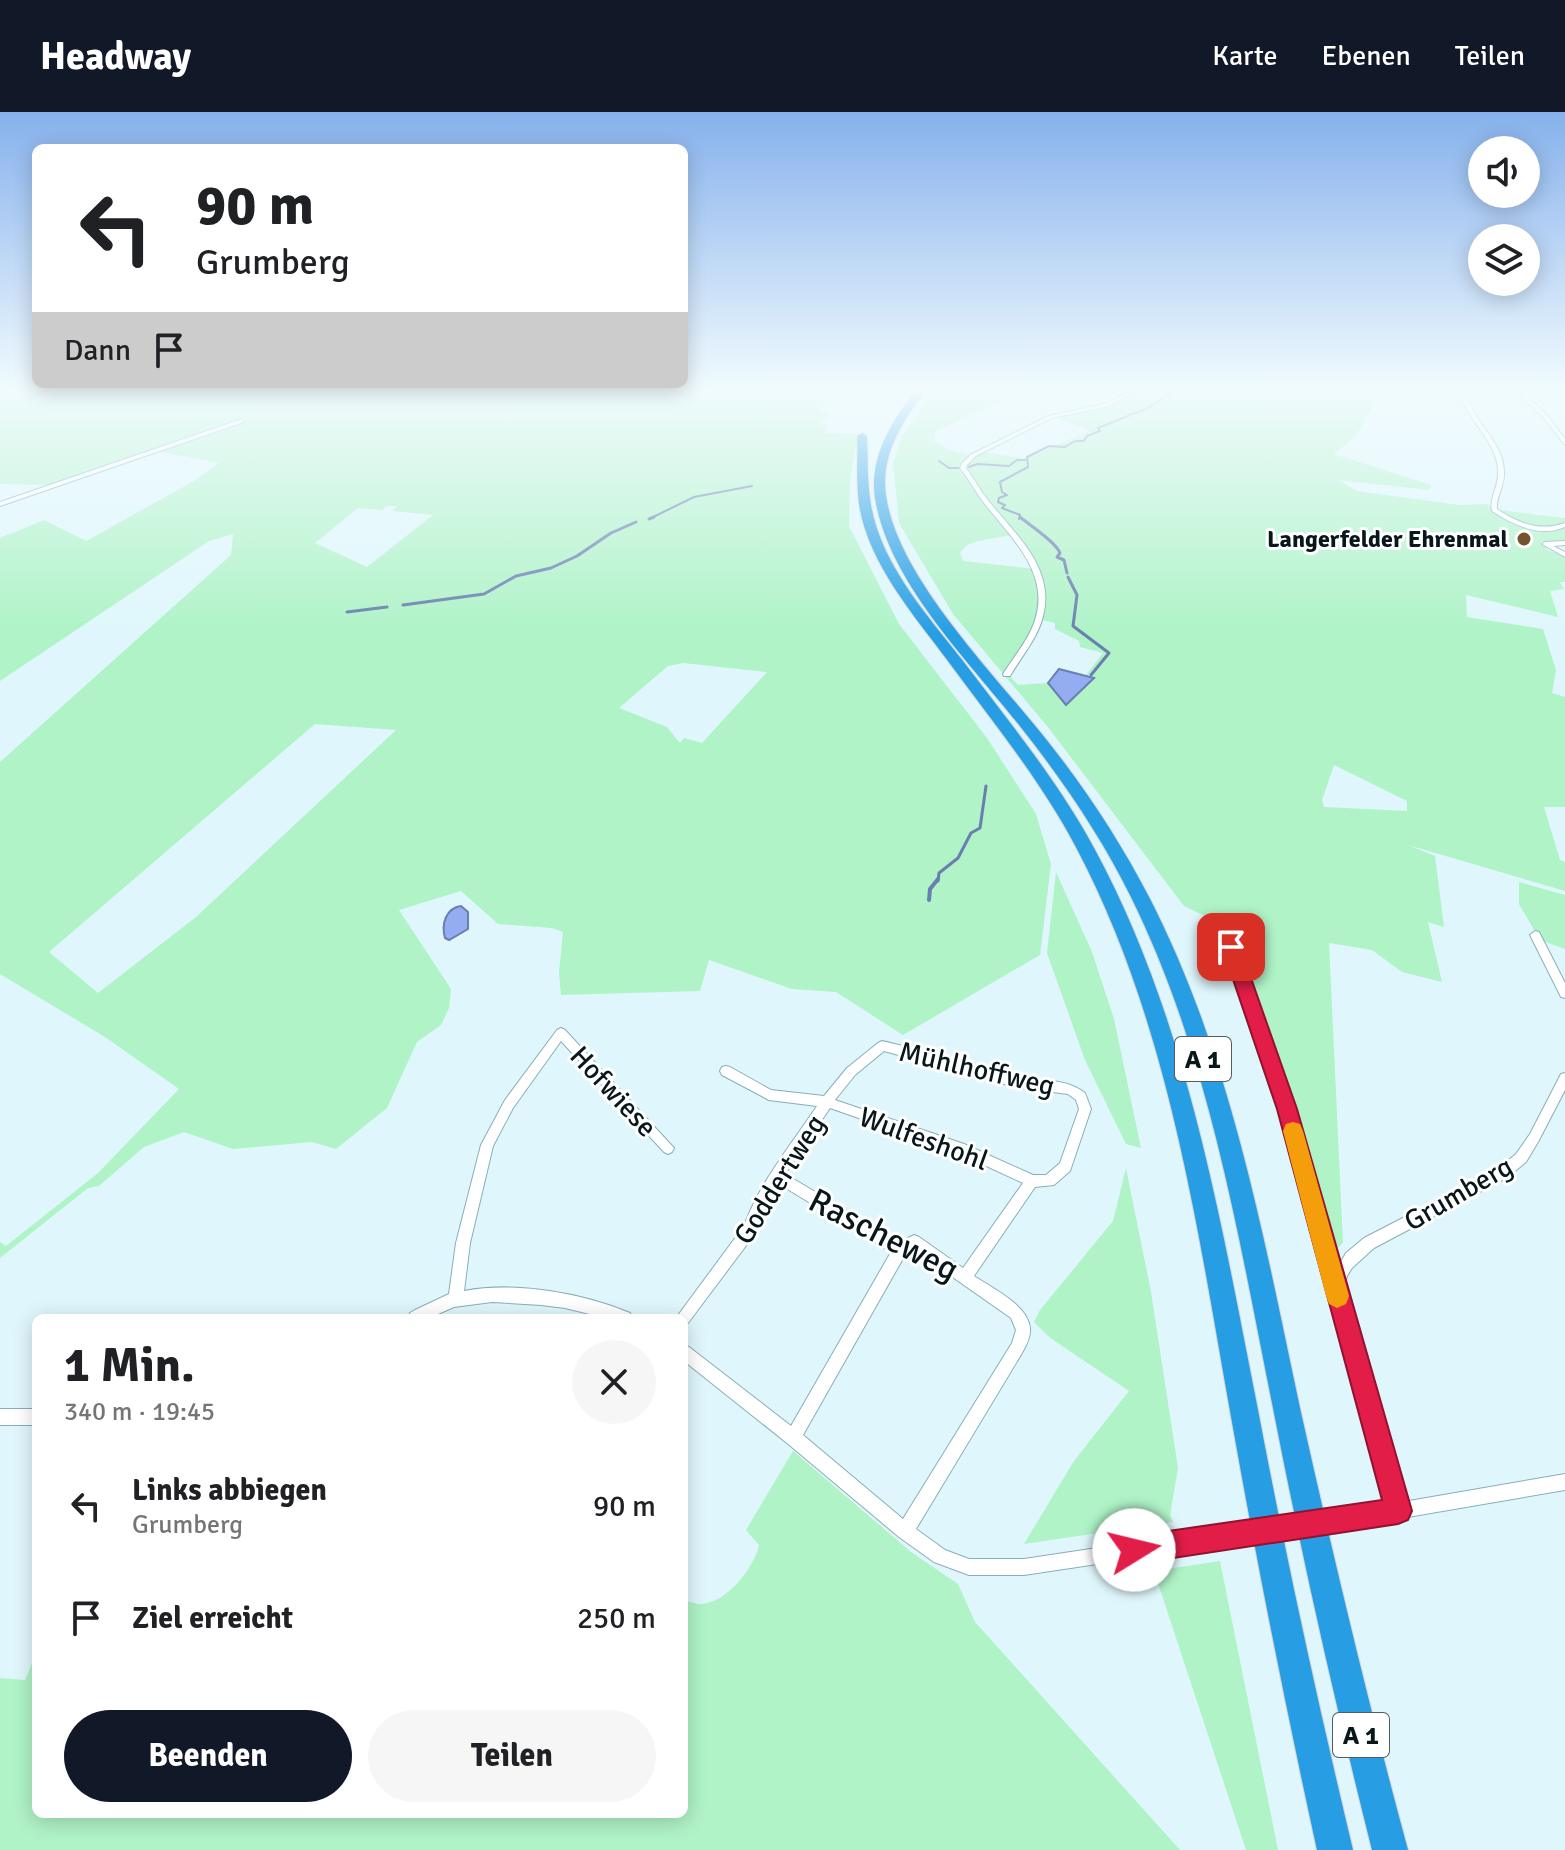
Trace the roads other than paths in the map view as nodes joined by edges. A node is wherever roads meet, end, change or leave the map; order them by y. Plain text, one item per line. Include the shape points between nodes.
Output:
1 (96, 471) edge
2 (864, 471) edge
3 (881, 471) edge
4 (965, 471) edge
5 (1500, 471) edge
6 (0, 504) edge
7 (1565, 525) edge
8 (1565, 543) edge
9 (1565, 555) edge
10 (1007, 674) dead end
11 (998, 703) junction
12 (1221, 920) dead end
13 (1535, 935) dead end
14 (1565, 994) edge
15 (882, 1046) joint
16 (726, 1071) dead end
17 (1565, 1078) edge
18 (827, 1102) junction
19 (668, 1148) dead end
20 (778, 1177) junction
21 (1032, 1181) junction
22 (900, 1250) junction
23 (966, 1276) junction
24 (1336, 1292) junction
25 (456, 1299) junction
26 (424, 1314) edge
27 (612, 1314) edge
28 (686, 1314) edge
29 (688, 1355) edge
30 (0, 1417) edge
31 (32, 1417) edge
32 (793, 1437) junction
33 (1565, 1482) edge
34 (1398, 1511) junction
35 (905, 1531) junction
36 (1335, 1850) edge
37 (1390, 1850) edge

1 - 6 street
2 - 11 highway, A 1 via 865,506 881,551 905,594 969,679
3 - 11 highway, A 1 via 881,498 902,555 988,674
4 - 10 street via 1033,562 1042,589 1039,619
5 - 7 street via 1494,510 1541,529
8 - 9 street via 1548,542 1546,547
11 - 36 highway, A 1 via 1083,844 1131,939 1161,1027 1211,1234 1285,1633
11 - 37 highway, A 1 via 1090,810 1121,860 1173,967 1221,1115 1331,1619
12 - 24 street via 1287,1109
13 - 14 street
15 - 18 street, Goddertweg via 855,1067
15 - 21 street, Mühlhoffweg via 1077,1093 1085,1109 1065,1167 1049,1181
16 - 18 street, Wulfeshohl via 769,1095
17 - 24 street, Grumberg via 1521,1158 1503,1173 1352,1255 1340,1269
18 - 20 street, Goddertweg
18 - 21 street, Wulfeshohl via 960,1148
19 - 25 street, Hofwiese via 561,1033 509,1104 487,1145 463,1243
20 - 22 street, Rascheweg
20 - 28 street, Goddertweg via 749,1230
21 - 23 street
22 - 23 street, Rascheweg via 914,1242
22 - 32 street
23 - 35 street, Rascheweg via 1016,1313 1025,1331
24 - 34 street
25 - 26 street
25 - 27 street via 522,1295 575,1302
29 - 32 street
30 - 31 street
32 - 35 street
33 - 34 street
34 - 35 street, bridge via 995,1569 969,1567 940,1556

